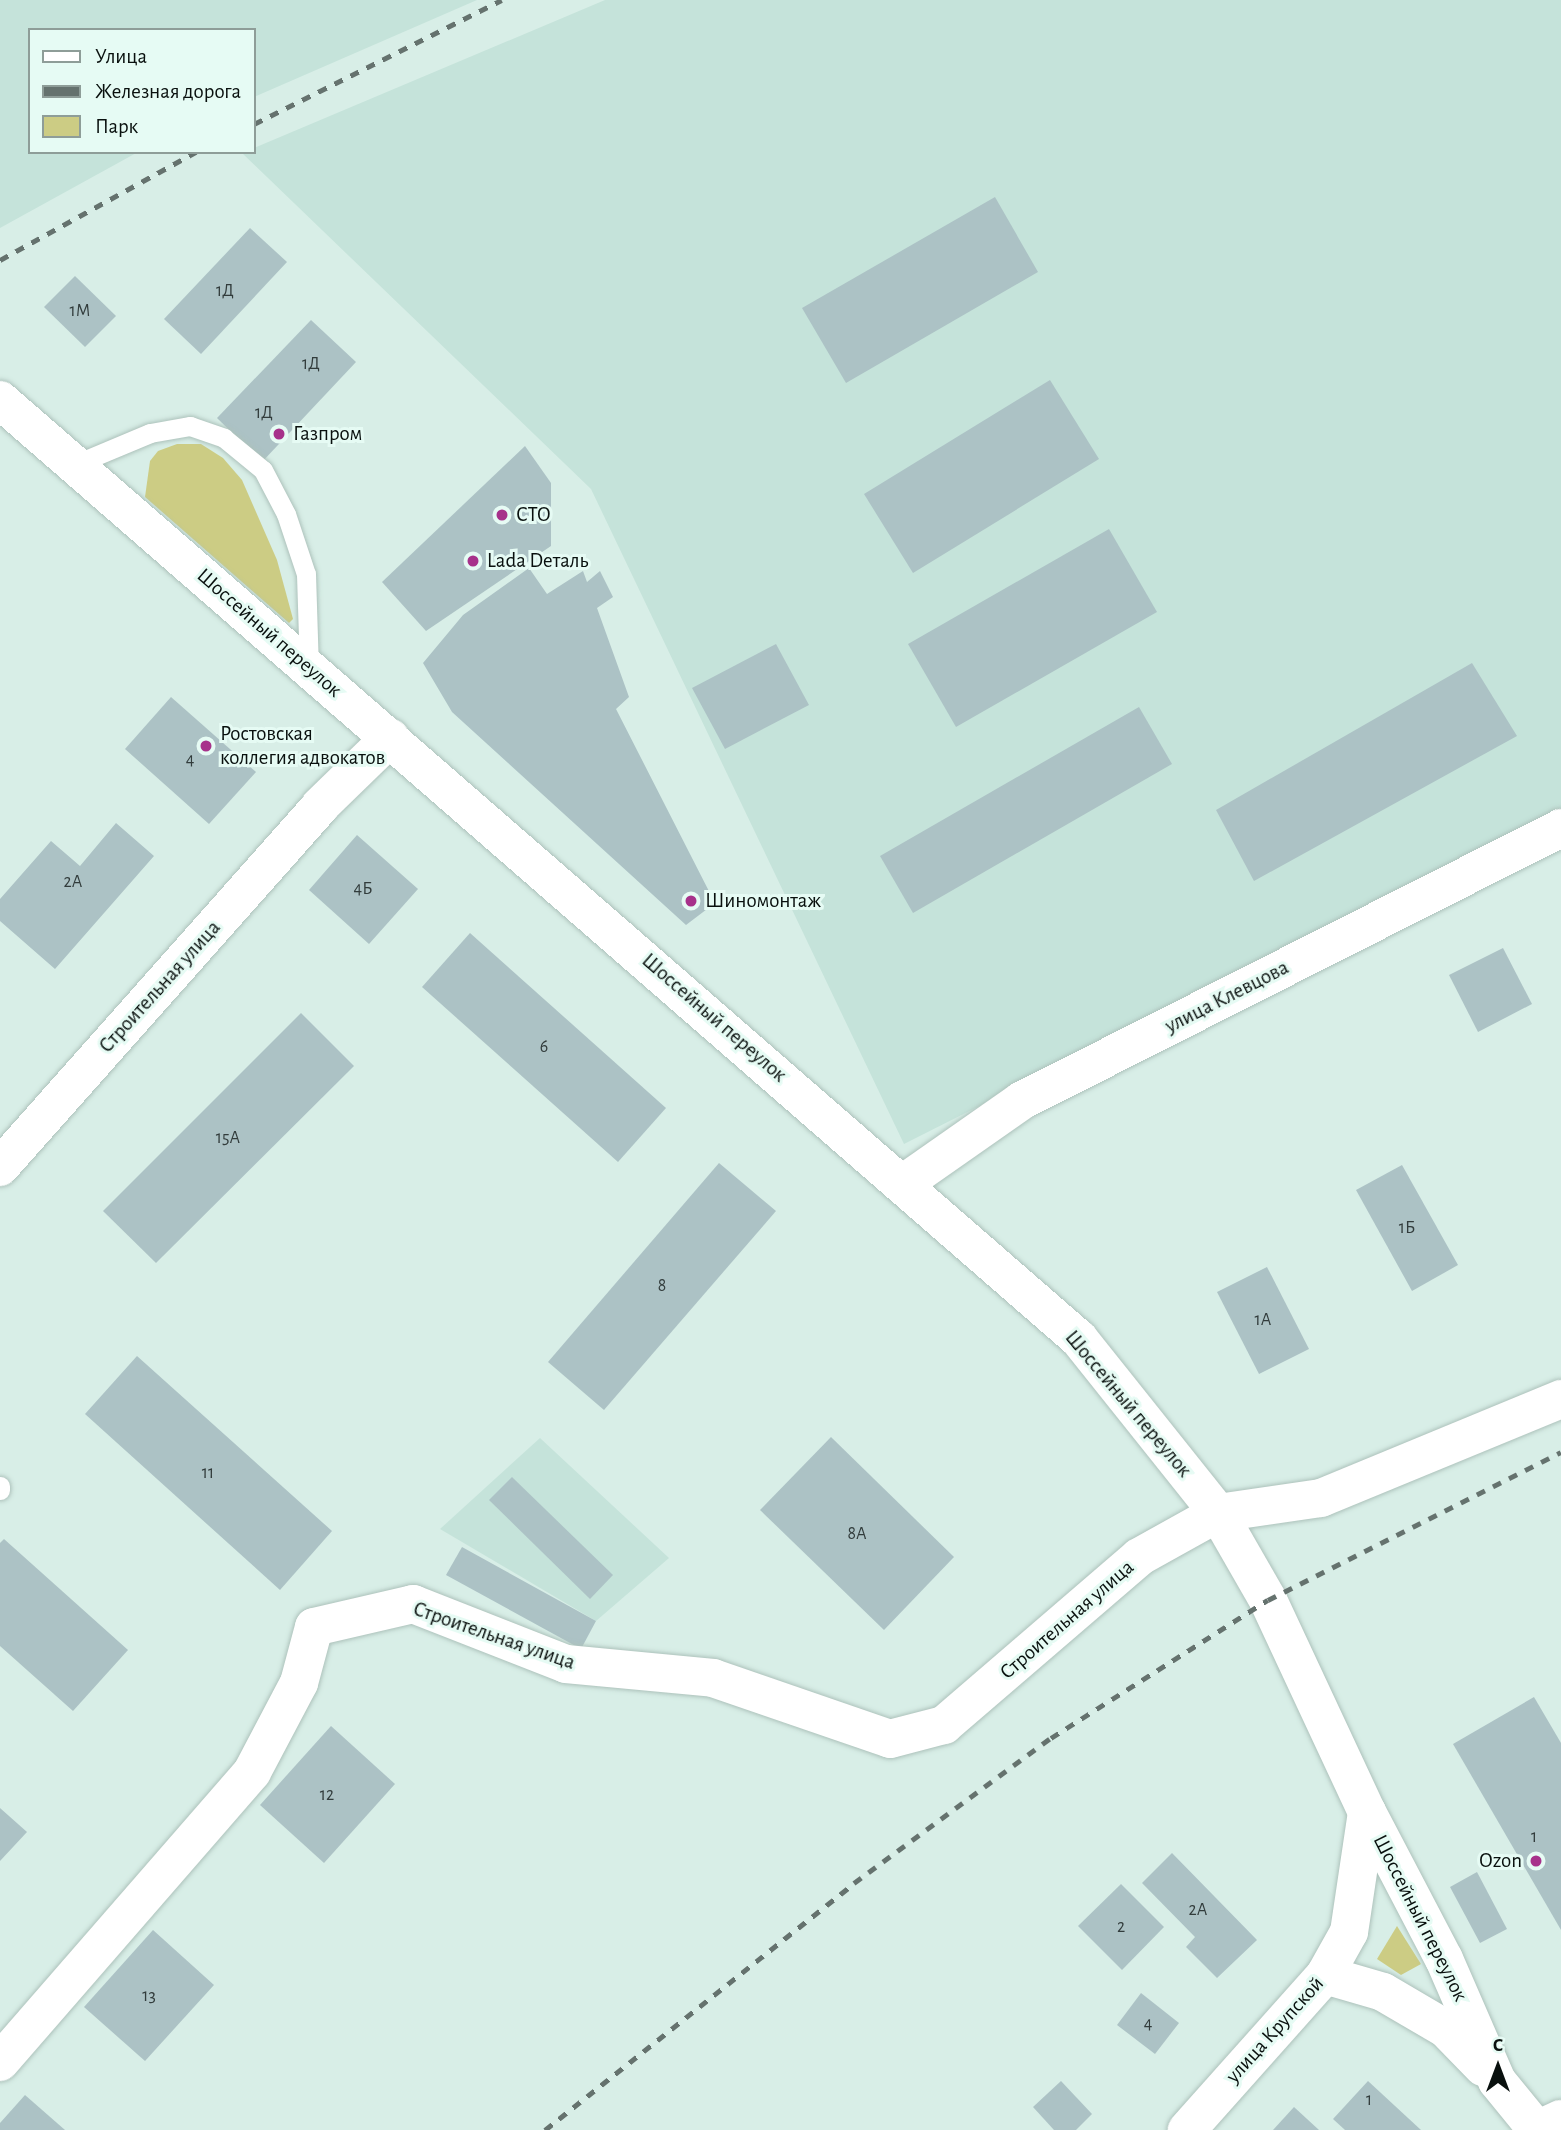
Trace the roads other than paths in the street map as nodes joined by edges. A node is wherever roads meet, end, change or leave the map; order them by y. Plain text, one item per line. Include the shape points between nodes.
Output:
1 (0, 400) edge
2 (76, 464) junction
3 (309, 667) junction
4 (390, 738) junction
5 (1561, 828) edge
6 (0, 1167) edge
7 (904, 1183) junction
8 (1561, 1399) edge
9 (1217, 1513) junction
10 (1367, 1812) junction
11 (1325, 1975) junction
12 (0, 2062) edge
13 (1497, 2081) junction
14 (1561, 2119) edge
15 (1187, 2130) edge
16 (1537, 2130) edge

1 - 2 street, Шоссейный переулок
2 - 3 street, Шоссейный переулок
2 - 3 lane via 150,433 190,426 224,438 262,470 286,514 306,574
3 - 4 street, Шоссейный переулок
4 - 6 street, Строительная улица via 320,806
4 - 7 street, Шоссейный переулок
5 - 7 street, улица Клевцова via 1021,1101
7 - 9 street, Шоссейный переулок via 1079,1339
8 - 9 street via 1321,1498
9 - 10 street, Шоссейный переулок via 1268,1600
9 - 12 street, Строительная улица via 1139,1557 944,1725 890,1739 713,1678 566,1664 413,1604 314,1627 299,1683 252,1772
10 - 11 street, улица Крупской via 1349,1932
10 - 13 street, Шоссейный переулок via 1444,1959
11 - 13 street via 1383,1992 1446,2029
11 - 15 street, улица Крупской
13 - 16 street, Шоссейный переулок
14 - 16 street

